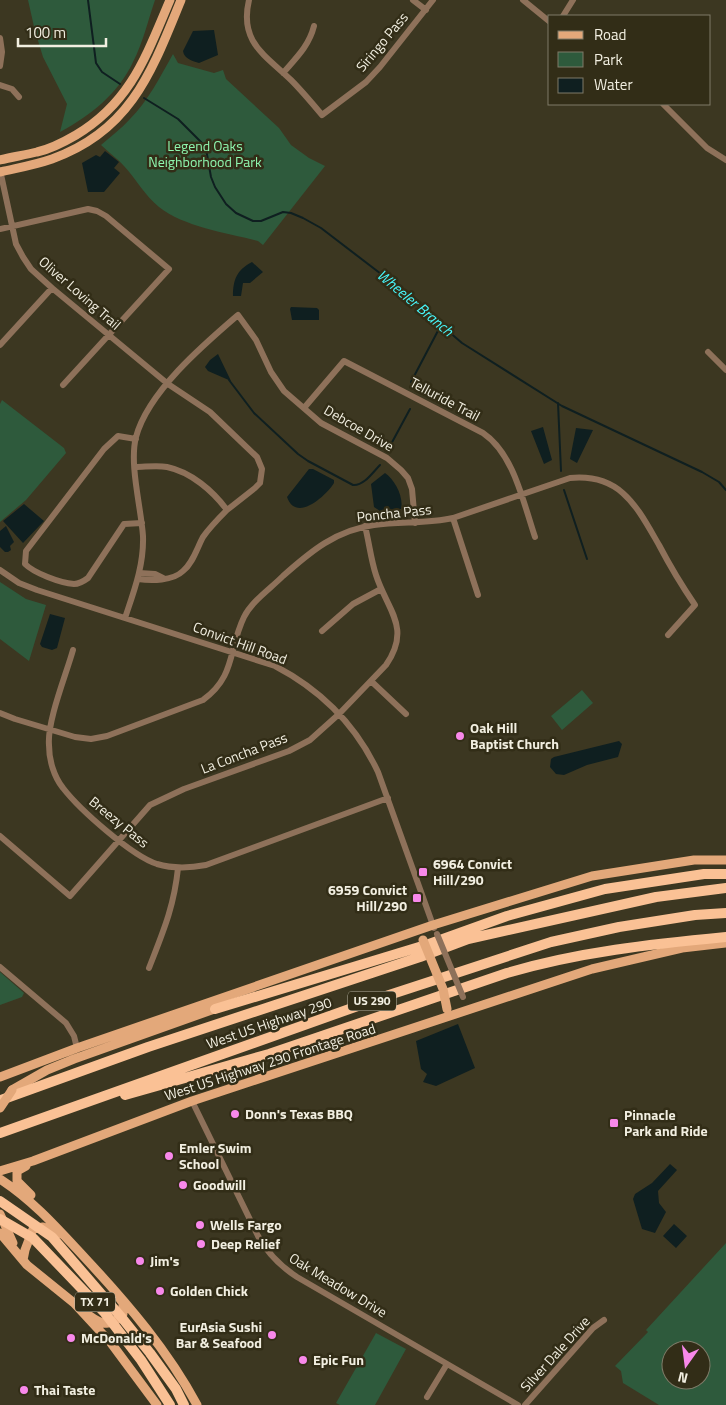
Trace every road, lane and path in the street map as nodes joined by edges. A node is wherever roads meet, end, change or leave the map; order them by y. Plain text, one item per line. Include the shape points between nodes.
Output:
1 (170, 0) edge
2 (181, 0) edge
3 (249, 0) edge
4 (413, 0) edge
5 (433, 0) edge
6 (523, 0) edge
7 (573, 0) edge
8 (426, 10) junction
9 (564, 15) edge
10 (548, 20) edge
11 (314, 26) dead end
12 (0, 38) edge
13 (0, 66) edge
14 (283, 73) junction
15 (0, 85) edge
16 (19, 97) dead end
17 (664, 105) edge
18 (0, 160) edge
19 (726, 160) edge
20 (0, 171) edge
21 (12, 226) junction
22 (0, 229) edge
23 (52, 288) junction
24 (109, 335) junction
25 (0, 345) edge
26 (708, 352) dead end
27 (726, 370) edge
28 (168, 384) junction
29 (63, 385) dead end
30 (304, 408) junction
31 (136, 439) junction
32 (135, 467) junction
33 (520, 495) junction
34 (227, 510) junction
35 (453, 518) junction
36 (142, 523) junction
37 (415, 523) junction
38 (366, 526) junction
39 (535, 537) dead end
40 (0, 570) edge
41 (138, 576) junction
42 (381, 589) junction
43 (478, 595) dead end
44 (125, 618) junction
45 (322, 631) dead end
46 (668, 635) dead end
47 (73, 650) dead end
48 (233, 652) junction
49 (371, 681) junction
50 (0, 713) edge
51 (339, 714) junction
52 (406, 714) dead end
53 (49, 730) junction
54 (388, 798) junction
55 (0, 836) edge
56 (118, 840) junction
57 (726, 860) edge
58 (178, 868) junction
59 (726, 874) edge
60 (726, 888) edge
61 (726, 913) edge
62 (433, 925) junction
63 (406, 934) junction
64 (726, 937) edge
65 (426, 942) junction
66 (726, 943) edge
67 (0, 967) edge
68 (149, 968) dead end
69 (290, 974) junction
70 (353, 979) junction
71 (215, 1009) junction
72 (468, 1010) junction
73 (439, 1020) junction
74 (77, 1048) junction
75 (0, 1077) edge
76 (0, 1100) edge
77 (192, 1101) junction
78 (0, 1108) edge
79 (26, 1123) junction
80 (0, 1133) edge
81 (33, 1162) junction
82 (3, 1169) edge
83 (0, 1179) edge
84 (0, 1201) edge
85 (0, 1214) edge
86 (46, 1215) junction
87 (0, 1219) edge
88 (0, 1233) edge
89 (65, 1236) junction
90 (21, 1258) junction
91 (118, 1294) junction
92 (74, 1304) junction
93 (604, 1320) dead end
94 (112, 1323) junction
95 (447, 1364) junction
96 (427, 1397) dead end
97 (157, 1405) edge
98 (170, 1405) edge
99 (184, 1405) edge
100 (197, 1405) edge
101 (518, 1405) edge
102 (525, 1405) edge

1 - 18 main road via 128,89 99,119 62,143 39,152
2 - 20 main road via 148,76 118,118 69,152 39,163
3 - 14 street via 247,23 252,40
4 - 8 street
5 - 8 street, Siringo Pass
6 - 10 street
7 - 9 street
8 - 14 street, Siringo Pass via 375,73 322,115
11 - 14 street via 307,45
12 - 13 street
15 - 16 street via 12,89
17 - 19 street via 707,148
20 - 21 street, Oliver Loving Trail
21 - 22 street
21 - 23 street, Oliver Loving Trail via 23,257
21 - 24 street via 95,210 169,269
23 - 24 street, Oliver Loving Trail
23 - 25 street
24 - 28 street, Oliver Loving Trail
24 - 29 street
26 - 27 street
28 - 30 street, Debcoe Drive via 238,315 256,340 279,384
28 - 31 street via 145,414
28 - 34 street, Oliver Loving Trail via 210,412 261,463 260,483
30 - 33 street, Telluride Trail via 344,361 489,437 507,458
30 - 37 street, Debcoe Drive via 328,428 397,465 412,489
31 - 32 street
31 - 36 street via 118,436 104,449 26,550 25,564 51,578 80,582 88,578 124,524
32 - 34 street via 180,471 209,490
32 - 36 street
33 - 35 street, Poncha Pass
33 - 39 street, Telluride Trail
33 - 46 street, Poncha Pass via 576,478 595,479 616,487 630,499 695,605
34 - 41 street, Oliver Loving Trail via 208,531 184,571 175,576 149,580
35 - 37 street, Poncha Pass
35 - 43 street
36 - 41 street via 143,552
37 - 38 street, Poncha Pass
38 - 42 street, La Concha Pass
38 - 48 street, Poncha Pass via 321,544 254,603 241,623
40 - 44 street, Convict Hill Road via 37,590
41 - 44 street
42 - 45 street via 352,604
42 - 49 street, La Concha Pass via 395,615 397,637 389,660
44 - 48 street, Convict Hill Road
47 - 53 street, Breezy Pass
48 - 51 street, Convict Hill Road via 288,673 320,695
48 - 53 street, Poncha Pass via 223,680 203,700 107,736 91,739
49 - 51 street, La Concha Pass
49 - 52 street
50 - 53 street, Poncha Pass
51 - 54 street, Convict Hill Road via 369,752
51 - 56 street, La Concha Pass via 318,734 289,751 158,800
53 - 56 street, Breezy Pass via 52,766 62,788
54 - 58 street, Breezy Pass via 206,866
54 - 62 street, Convict Hill Road
55 - 56 street, La Concha Pass via 70,896
56 - 58 street, Breezy Pass via 152,862
57 - 62 main road via 694,860 592,876
58 - 68 street via 172,910
59 - 65 highway via 704,874 605,889
60 - 70 highway, West US Highway 290 / US 290 via 656,897 468,939
61 - 79 highway, West US Highway 290 / US 290 via 618,927 551,942 386,996
62 - 63 main road
62 - 72 street, Convict Hill Road, bridge
63 - 65 main road
63 - 69 main road
64 - 79 highway, US 290 via 648,944 538,964 268,1054
65 - 70 highway
65 - 71 highway
65 - 73 main road, bridge via 447,1009
66 - 72 main road, West US Highway 290 Frontage Road via 682,948 592,969
67 - 74 street via 66,1024
69 - 71 main road
69 - 74 main road
70 - 76 highway, West US Highway 290 / US 290
71 - 78 main road, bridge via 47,1070 12,1090
72 - 73 main road, West US Highway 290 Frontage Road
73 - 77 main road, West US Highway 290 Frontage Road
74 - 75 main road
77 - 81 main road, West US Highway 290 Frontage Road
77 - 95 street, Oak Meadow Drive via 258,1236 272,1256 297,1277
79 - 80 highway, West US Highway 290 / US 290
81 - 82 main road, West US Highway 290 Frontage Road
81 - 86 main road via 18,1171 17,1181
83 - 86 main road via 21,1192
84 - 99 highway, TX 71, bridge via 52,1237 150,1353
85 - 90 main road
86 - 89 main road
87 - 94 highway, TX 71, bridge via 33,1238
88 - 90 main road
89 - 90 main road via 43,1226 33,1230
89 - 91 main road
90 - 92 main road
91 - 94 main road via 123,1303 123,1314
91 - 100 main road via 169,1359
92 - 94 main road via 98,1322
92 - 97 main road, TX 71 via 119,1352
93 - 102 street, Silver Dale Drive
94 - 98 highway, TX 71, bridge
95 - 96 street
95 - 101 street, Oak Meadow Drive

